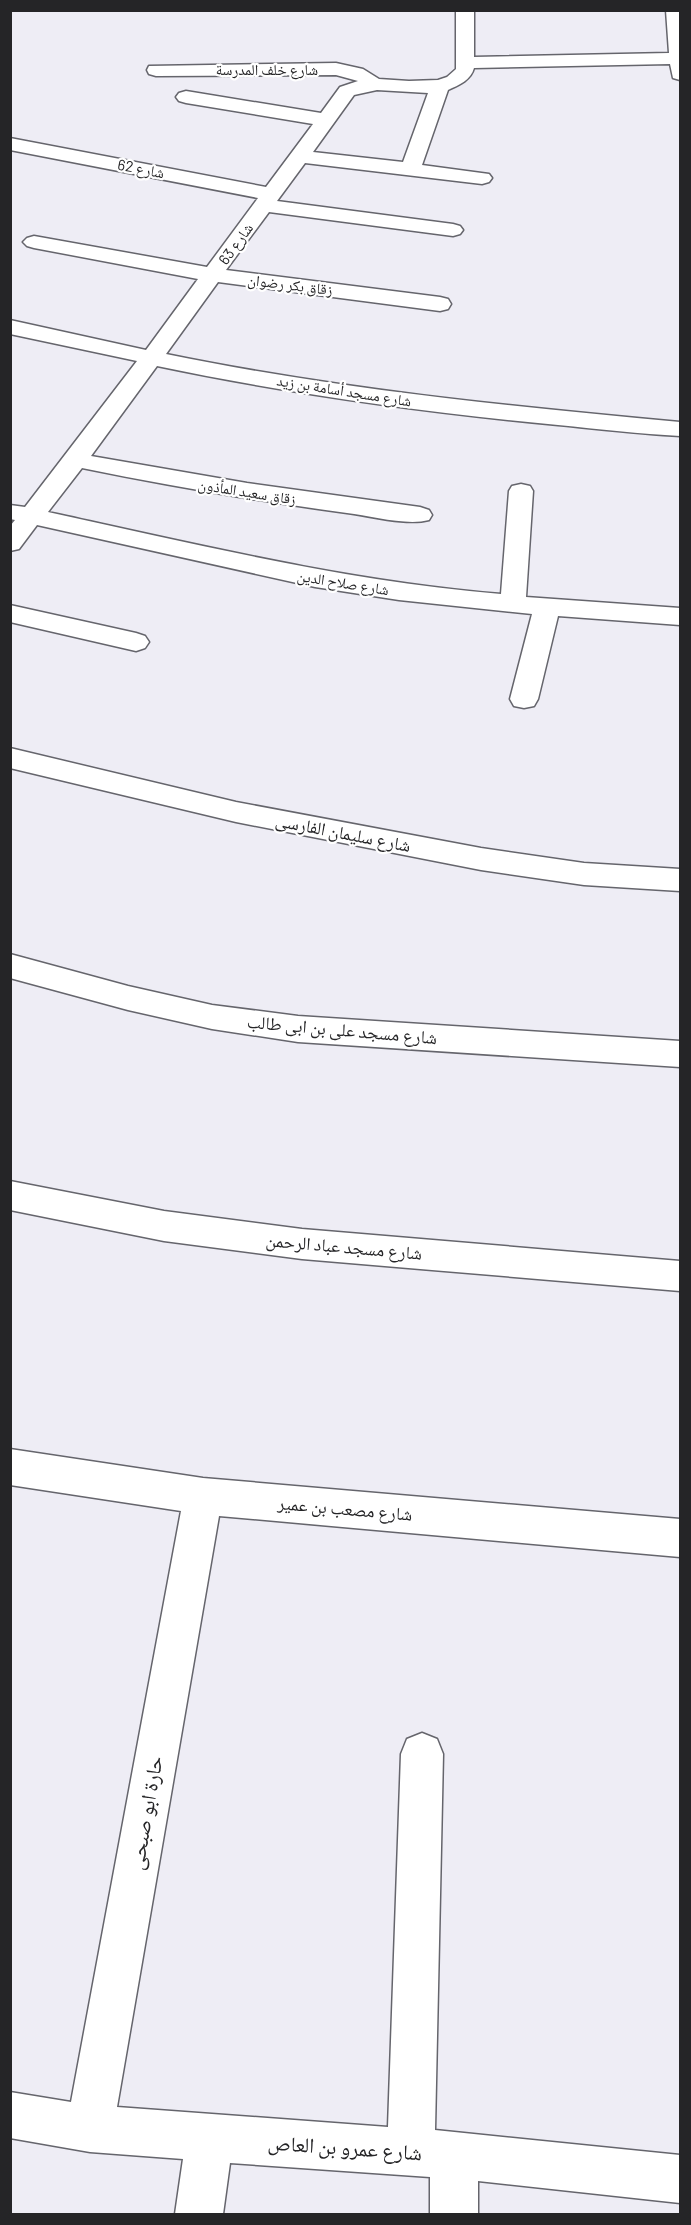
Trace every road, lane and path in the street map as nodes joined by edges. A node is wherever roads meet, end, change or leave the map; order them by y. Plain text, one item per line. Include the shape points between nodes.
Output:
1 (465, 10) edge
2 (675, 10) edge
3 (465, 63) junction
4 (680, 66) edge
5 (156, 70) dead end
6 (373, 83) junction
7 (439, 87) junction
8 (186, 97) dead end
9 (325, 120) junction
10 (10, 144) edge
11 (299, 156) junction
12 (410, 170) junction
13 (482, 178) dead end
14 (268, 200) junction
15 (453, 230) dead end
16 (34, 242) dead end
17 (213, 275) junction
18 (440, 304) dead end
19 (10, 327) edge
20 (151, 357) junction
21 (681, 429) edge
22 (76, 460) junction
23 (521, 491) dead end
24 (20, 514) edge
25 (420, 514) dead end
26 (10, 543) edge
27 (513, 603) junction
28 (547, 606) junction
29 (10, 614) edge
30 (681, 617) edge
31 (136, 642) dead end
32 (524, 699) dead end
33 (10, 758) edge
34 (681, 880) edge
35 (10, 966) edge
36 (681, 1054) edge
37 (10, 1195) edge
38 (681, 1276) edge
39 (10, 1467) edge
40 (202, 1496) junction
41 (681, 1538) edge
42 (422, 1754) dead end
43 (10, 2115) edge
44 (90, 2129) junction
45 (210, 2137) junction
46 (433, 2154) junction
47 (681, 2179) edge
48 (199, 2214) edge
49 (454, 2214) edge

1 - 3 street
2 - 4 street
3 - 4 street
3 - 7 street via 459,78
5 - 6 street, شارع خلف المدرسة via 336,69 353,71
6 - 7 street, شارع 63
6 - 9 street, شارع 63 via 347,90
7 - 12 street
8 - 9 street
9 - 11 street, شارع 63
10 - 14 street, شارع 62
11 - 12 street
11 - 14 street, شارع 63
12 - 13 street
14 - 15 street, شارع 62
14 - 17 street, شارع 63
16 - 17 street, زقاق بكر رضوان
17 - 18 street, زقاق بكر رضوان
17 - 20 street, شارع 63
19 - 20 street, شارع مسجد أسامة بن زيد
20 - 21 street, شارع مسجد أسامة بن زيد via 332,392
20 - 22 street, شارع 63
22 - 24 street, شارع 63
22 - 25 street, زقاق سعيد المأذون via 290,499
23 - 27 street
24 - 26 street, شارع 63
24 - 27 street, شارع صلاح الدين via 273,571 360,586
27 - 28 street, شارع صلاح الدين
28 - 30 street, شارع صلاح الدين
28 - 32 street
29 - 31 street
33 - 34 street, شارع سليمان الفارسى via 236,812 471,857 584,874
35 - 36 street, شارع مسجد على بن ابى طالب via 212,1017 288,1028
37 - 38 street, شارع مسجد عباد الرحمن via 164,1226 302,1244
39 - 40 street, شارع مصعب بن عمير
40 - 41 street, شارع مصعب بن عمير
40 - 44 street, حارة ابو صبحى
42 - 46 street
43 - 44 street, شارع عمرو بن العاص
44 - 45 street, شارع عمرو بن العاص
45 - 46 street, شارع عمرو بن العاص
45 - 48 street
46 - 47 street, شارع عمرو بن العاص
46 - 49 street

